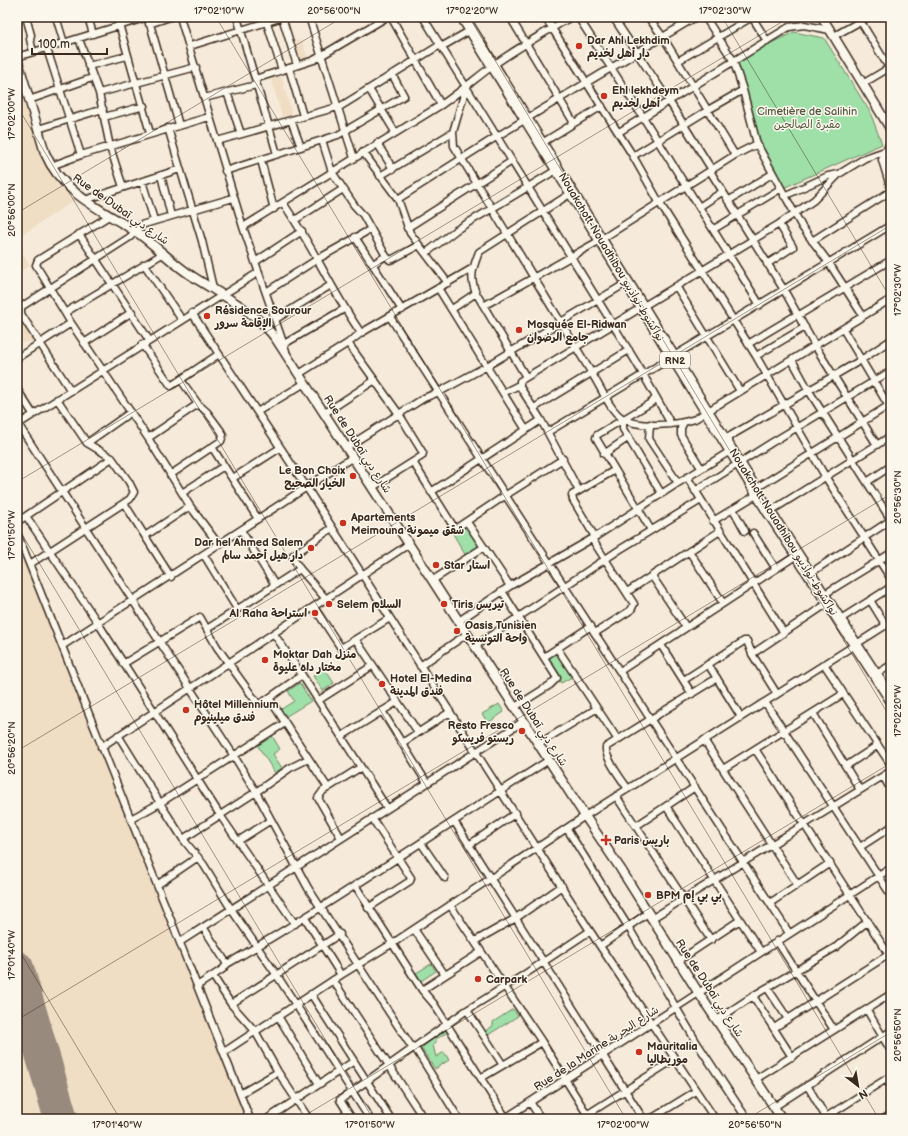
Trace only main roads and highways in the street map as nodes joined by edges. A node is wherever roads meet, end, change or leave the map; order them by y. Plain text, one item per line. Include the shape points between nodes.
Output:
1 (463, 17) edge
2 (891, 699) edge

1 - 2 highway, Nouakchott-Nouadhibou نواكشوط-نواذيبو / RN2 via 769,512

